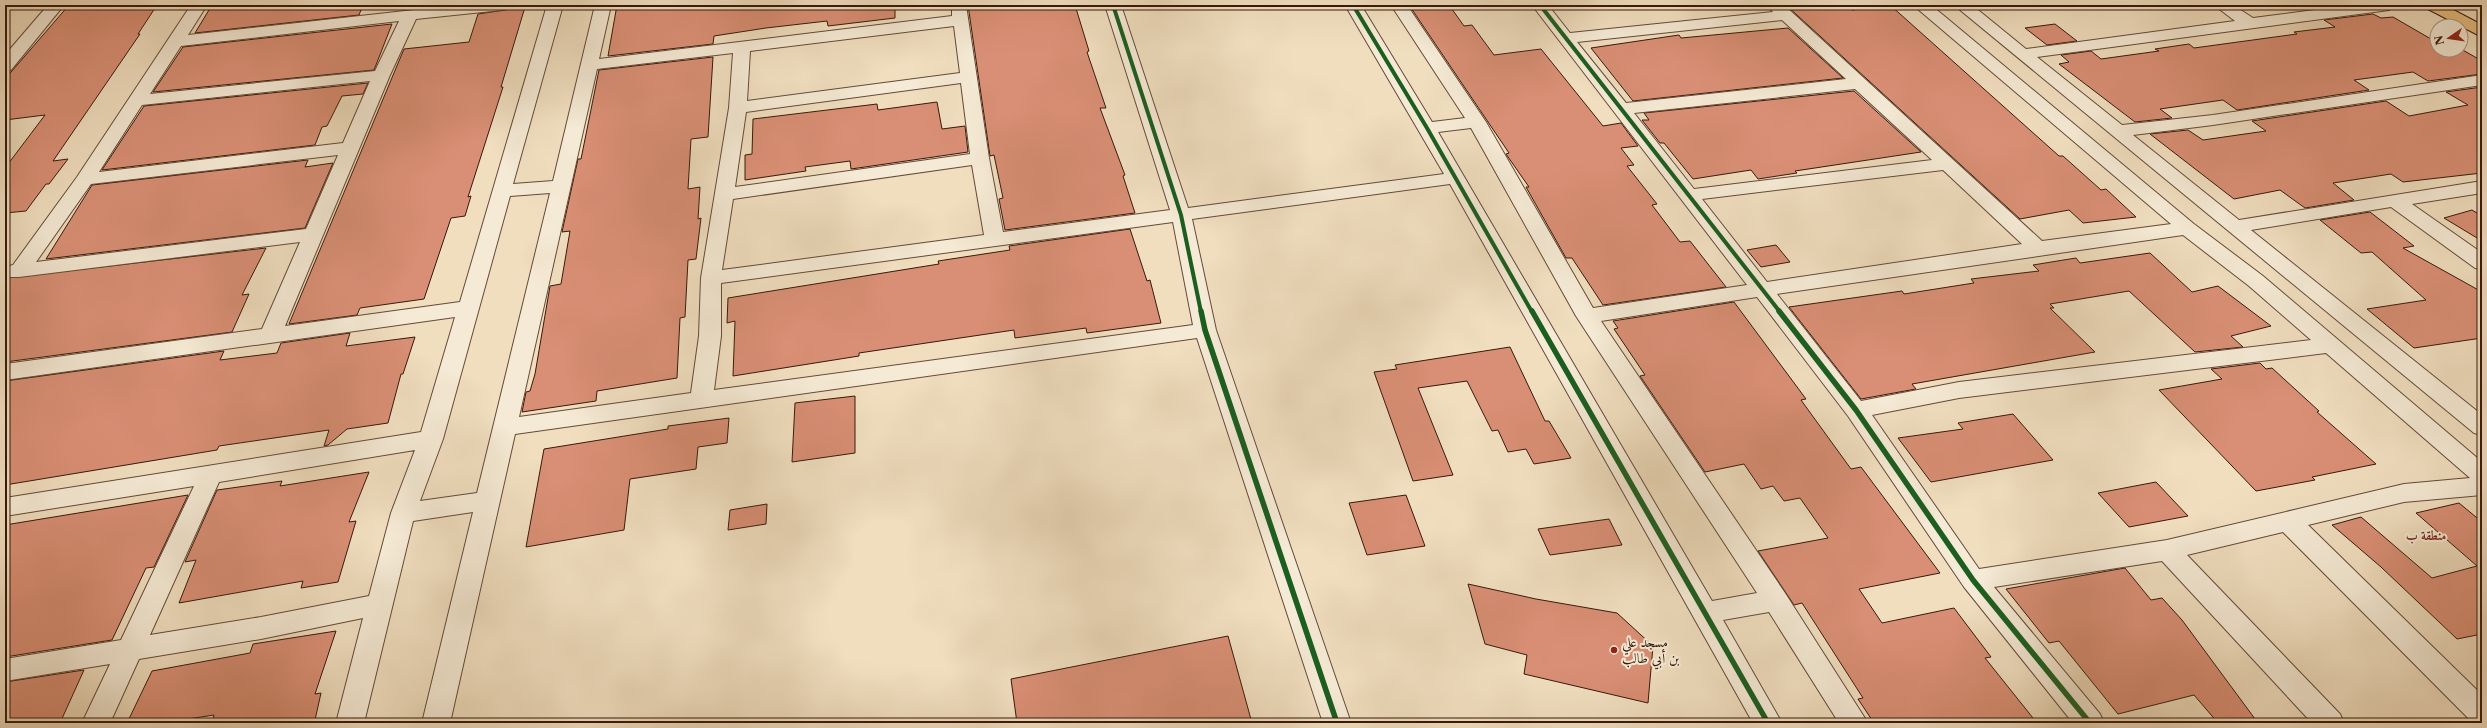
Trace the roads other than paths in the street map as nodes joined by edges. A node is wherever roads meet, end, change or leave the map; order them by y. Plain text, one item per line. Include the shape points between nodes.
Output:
1 (56, 5) edge
2 (199, 5) edge
3 (502, 5) edge
4 (555, 5) edge
5 (603, 5) edge
6 (1113, 5) edge
7 (1353, 5) edge
8 (1399, 5) edge
9 (1540, 5) edge
10 (1921, 5) edge
11 (1962, 5) edge
12 (2222, 5) edge
13 (2389, 5) edge
14 (2432, 5) edge
15 (1780, 10) edge
16 (960, 12) edge
17 (409, 17) junction
18 (2250, 24) junction
19 (2482, 32) edge
20 (1566, 38) junction
21 (177, 41) junction
22 (742, 46) junction
23 (2023, 54) junction
24 (590, 65) junction
25 (5, 66) edge
26 (381, 75) junction
27 (969, 77) junction
28 (2482, 80) edge
29 (1860, 84) junction
30 (138, 100) junction
31 (738, 108) junction
32 (1621, 109) junction
33 (1477, 122) junction
34 (1427, 128) junction
35 (2118, 131) junction
36 (350, 148) junction
37 (980, 158) junction
38 (1946, 164) junction
39 (1454, 178) junction
40 (85, 179) junction
41 (560, 186) junction
42 (2482, 187) edge
43 (502, 191) junction
44 (725, 194) junction
45 (1689, 195) junction
46 (2395, 202) junction
47 (1181, 215) junction
48 (2236, 226) junction
49 (2186, 228) junction
50 (314, 234) junction
51 (995, 240) junction
52 (2038, 248) junction
53 (2482, 263) edge
54 (12, 272) edge
55 (2298, 276) junction
56 (711, 278) junction
57 (2256, 281) junction
58 (1762, 289) junction
59 (468, 308) junction
60 (1587, 316) junction
61 (1205, 330) junction
62 (270, 336) junction
63 (2332, 345) junction
64 (5, 372) edge
65 (702, 399) junction
66 (1856, 410) junction
67 (504, 427) junction
68 (2482, 427) edge
69 (431, 439) junction
70 (211, 474) junction
71 (2482, 475) edge
72 (2482, 486) edge
73 (486, 501) junction
74 (5, 507) edge
75 (404, 513) junction
76 (2288, 521) junction
77 (2167, 550) junction
78 (1973, 580) junction
79 (1776, 600) junction
80 (380, 604) junction
81 (1705, 613) junction
82 (129, 650) junction
83 (5, 670) edge
84 (2482, 713) edge
85 (96, 723) edge
86 (350, 723) edge
87 (436, 723) edge
88 (1337, 723) edge
89 (1768, 723) edge
90 (1854, 723) edge
91 (2090, 723) edge
92 (2330, 723) edge

1 - 25 street
2 - 21 street
3 - 17 street
4 - 43 street
5 - 24 street
6 - 47 street
7 - 34 street
8 - 33 street
9 - 20 street
10 - 49 street
11 - 23 street
12 - 18 street
13 - 18 street
14 - 19 highway
15 - 20 street
15 - 29 street
16 - 22 street
16 - 27 street
17 - 21 street
17 - 26 street
18 - 23 street
20 - 32 street
21 - 30 street
22 - 24 street
22 - 31 street
23 - 35 street
24 - 41 street
26 - 30 street
26 - 36 street
27 - 31 street
27 - 37 street
28 - 35 street via 2221,119
29 - 32 street
29 - 38 street
30 - 40 street
31 - 44 street
32 - 45 street
33 - 34 street
33 - 60 street
34 - 39 street
35 - 48 street
36 - 40 street
36 - 50 street
37 - 44 street
37 - 51 street
38 - 45 street
38 - 52 street
39 - 47 street
39 - 81 street
40 - 54 street
41 - 43 street
41 - 67 street
42 - 46 street
43 - 59 street
44 - 56 street
45 - 58 street
46 - 48 street
46 - 53 street
47 - 51 street
47 - 61 street
48 - 55 street
49 - 52 street
49 - 57 street
50 - 54 street
50 - 62 street
51 - 56 street
52 - 58 street
55 - 57 street
55 - 68 street
56 - 65 street via 710,336
57 - 63 street
58 - 60 street
58 - 66 street
59 - 62 street
59 - 69 street
60 - 79 street
61 - 65 street
61 - 88 street
62 - 64 street
63 - 66 street via 1959,390
63 - 71 street
65 - 67 street
66 - 78 street
67 - 73 street
69 - 70 street
69 - 75 street
70 - 74 street
70 - 82 street
72 - 76 street via 2404,493
73 - 75 street
73 - 87 street
75 - 80 street
76 - 77 street
76 - 84 street
77 - 78 street
77 - 92 street
78 - 91 street
79 - 81 street
79 - 90 street
80 - 82 street via 261,628
80 - 86 street
81 - 89 street
82 - 83 street
82 - 85 street

